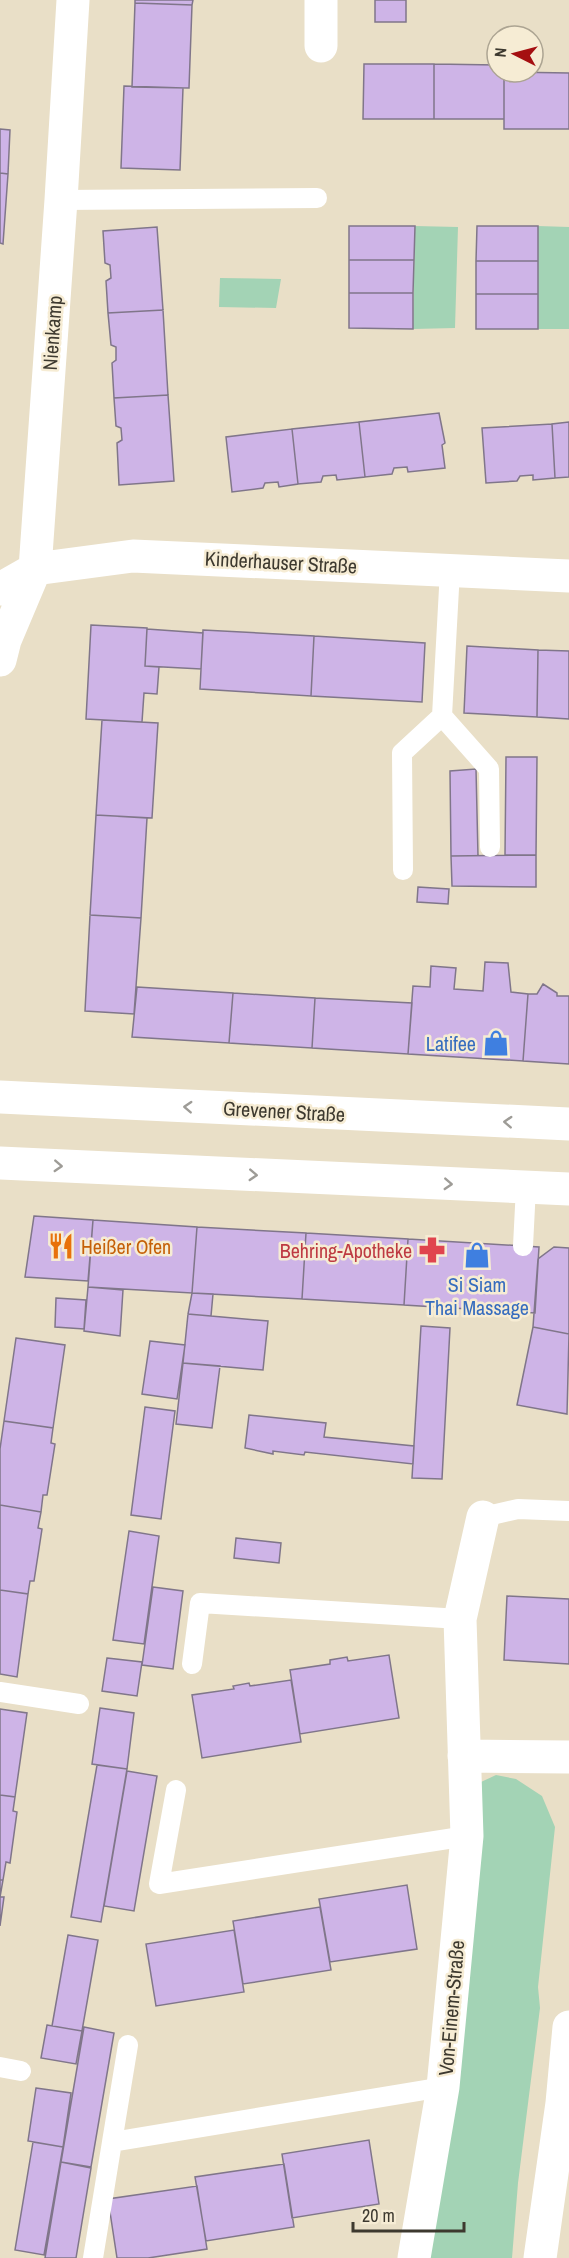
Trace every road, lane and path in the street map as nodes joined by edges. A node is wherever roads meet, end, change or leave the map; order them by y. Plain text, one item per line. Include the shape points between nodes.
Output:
1 (73, 0) edge
2 (321, 0) edge
3 (321, 45) dead end
4 (317, 198) dead end
5 (62, 200) junction
6 (34, 569) junction
7 (450, 570) junction
8 (569, 576) edge
9 (0, 589) edge
10 (0, 660) edge
11 (442, 716) junction
12 (490, 847) dead end
13 (403, 870) dead end
14 (0, 1097) edge
15 (569, 1124) edge
16 (0, 1163) edge
17 (526, 1187) junction
18 (569, 1189) edge
19 (523, 1246) dead end
20 (569, 1510) edge
21 (483, 1516) joint
22 (460, 1619) junction
23 (192, 1664) dead end
24 (0, 1692) edge
25 (79, 1704) dead end
26 (464, 1756) junction
27 (569, 1757) edge
28 (176, 1790) dead end
29 (467, 1836) junction
30 (569, 2027) edge
31 (128, 2045) dead end
32 (0, 2067) edge
33 (21, 2071) dead end
34 (443, 2087) junction
35 (112, 2142) junction
36 (93, 2258) edge
37 (414, 2258) edge
38 (540, 2258) edge

1 - 5 street, Nienkamp
2 - 3 street
4 - 5 lane
5 - 6 street, Nienkamp
6 - 7 street, Kinderhauser Straße via 133,556
6 - 9 street, Kinderhauser Straße
6 - 10 street, Nienkamp
7 - 8 street, Kinderhauser Straße
7 - 11 lane
11 - 12 lane via 489,769
11 - 13 lane via 402,753
15 -> 14 street, Grevener Straße
16 -> 17 street
17 - 18 street
17 - 19 lane
20 - 21 lane via 518,1509
21 - 22 street, Von-Einem-Straße
22 - 23 lane via 200,1604
22 - 26 street, Von-Einem-Straße
24 - 25 lane
26 - 27 street
26 - 29 street, Von-Einem-Straße
28 - 29 lane via 159,1884
29 - 34 street, Von-Einem-Straße
30 - 38 street
31 - 35 lane
32 - 33 lane
34 - 35 lane
34 - 37 street, Von-Einem-Straße
35 - 36 lane

